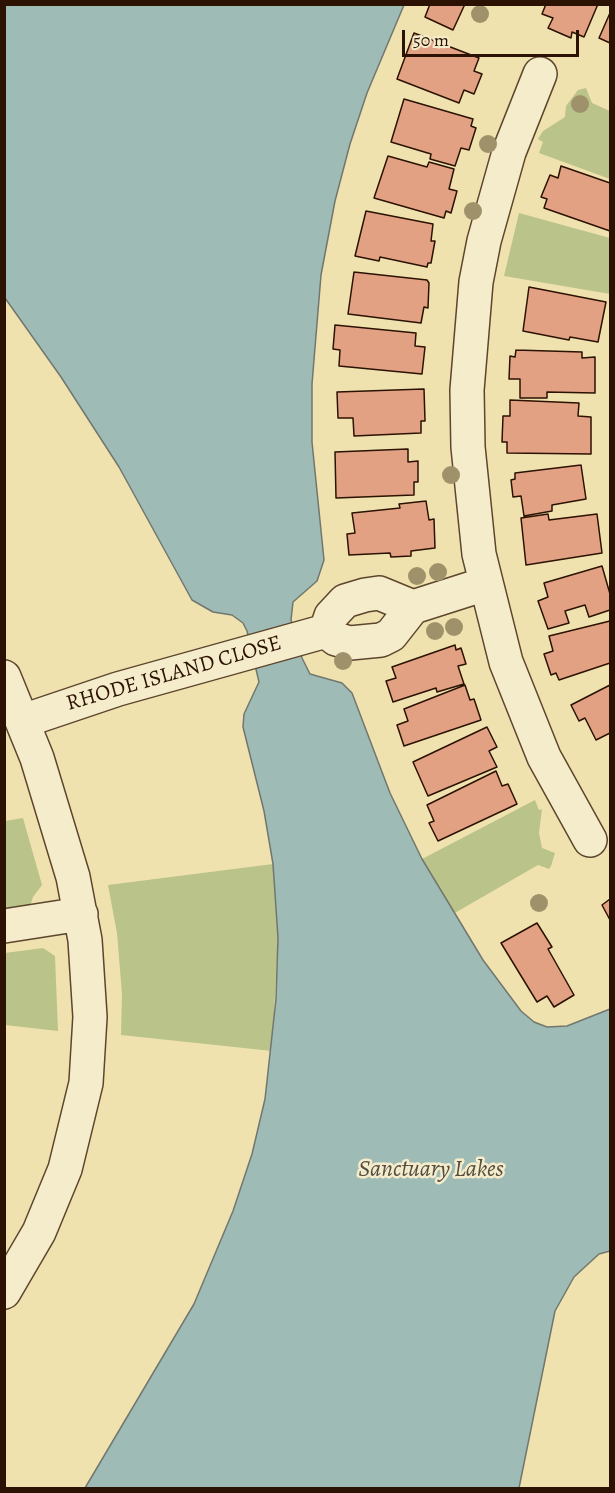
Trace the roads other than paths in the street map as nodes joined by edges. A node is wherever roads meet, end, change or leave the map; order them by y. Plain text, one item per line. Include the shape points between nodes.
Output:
1 (540, 74) dead end
2 (485, 584) junction
3 (413, 607) junction
4 (312, 635) junction
5 (4, 676) edge
6 (23, 721) junction
7 (590, 840) dead end
8 (81, 914) junction
9 (4, 926) edge
10 (4, 1292) edge

1 - 2 street via 519,123 476,282 467,390 468,447 473,518
2 - 3 street
2 - 7 street via 506,662 538,742
3 - 4 street via 391,635 381,640 350,643
3 - 4 street via 379,592 365,595 345,601
4 - 6 street, RHODE ISLAND CLOSE via 118,688
5 - 6 street
6 - 8 street via 63,839
8 - 9 street
8 - 10 street via 90,1017 81,1110 54,1198

